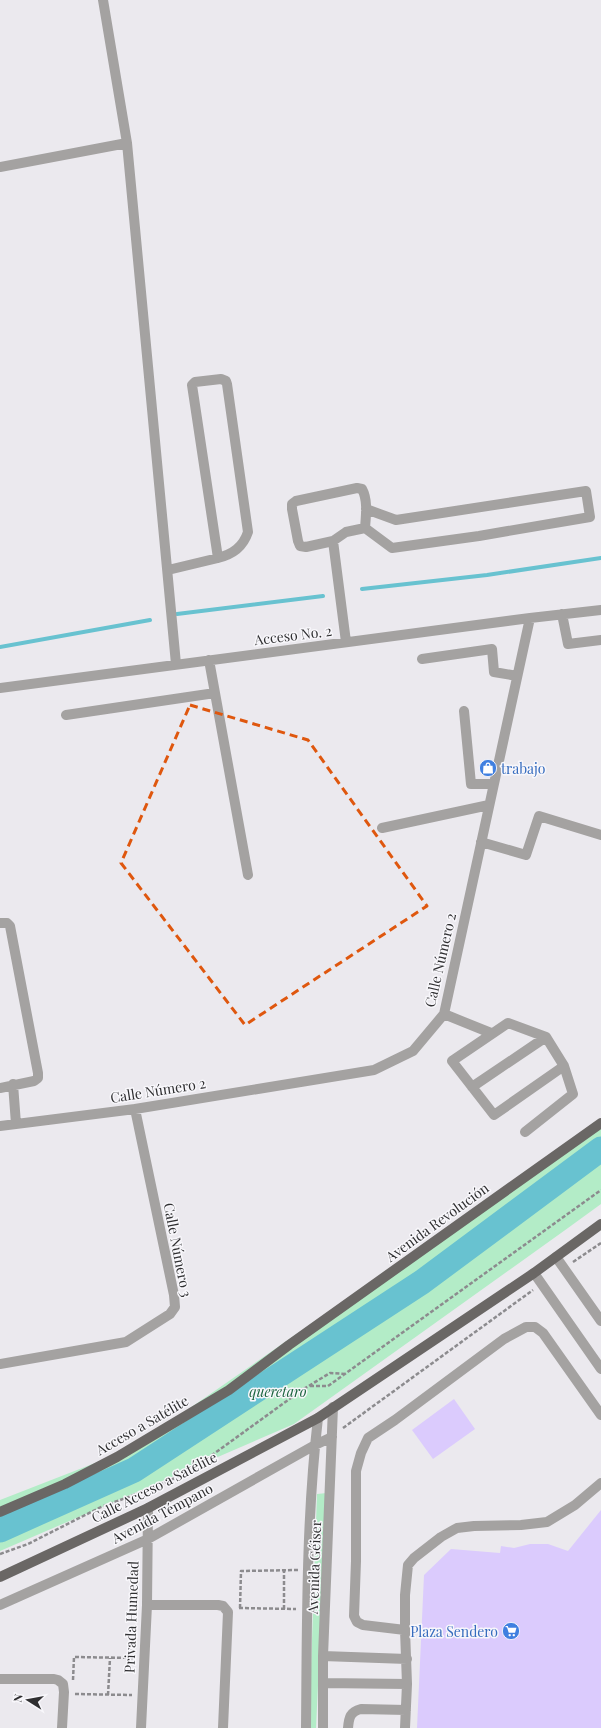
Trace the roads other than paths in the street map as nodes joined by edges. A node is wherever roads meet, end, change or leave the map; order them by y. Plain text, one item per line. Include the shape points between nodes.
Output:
1 (103, 0) edge
2 (127, 143) junction
3 (0, 167) edge
4 (366, 509) junction
5 (365, 528) junction
6 (333, 541) junction
7 (218, 558) junction
8 (168, 570) junction
9 (601, 610) edge
10 (562, 614) junction
11 (530, 618) junction
12 (601, 640) edge
13 (346, 642) junction
14 (422, 659) dead end
15 (209, 660) junction
16 (176, 664) junction
17 (517, 676) junction
18 (0, 688) edge
19 (215, 693) junction
20 (464, 710) dead end
21 (66, 715) dead end
22 (494, 784) junction
23 (489, 805) junction
24 (382, 828) dead end
25 (601, 835) edge
26 (481, 842) junction
27 (248, 874) dead end
28 (0, 923) edge
29 (444, 1014) junction
30 (491, 1033) junction
31 (546, 1037) junction
32 (564, 1066) junction
33 (13, 1084) junction
34 (472, 1087) junction
35 (0, 1088) edge
36 (135, 1109) junction
37 (601, 1122) edge
38 (16, 1124) junction
39 (0, 1126) edge
40 (525, 1132) dead end
41 (601, 1224) edge
42 (556, 1257) junction
43 (534, 1273) junction
44 (601, 1321) edge
45 (289, 1345) joint
46 (0, 1364) edge
47 (601, 1369) edge
48 (333, 1408) junction
49 (601, 1415) edge
50 (318, 1418) junction
51 (336, 1434) junction
52 (315, 1445) junction
53 (601, 1483) edge
54 (148, 1508) junction
55 (0, 1512) edge
56 (148, 1539) junction
57 (0, 1577) edge
58 (0, 1605) edge
59 (147, 1605) junction
60 (308, 1620) junction
61 (326, 1621) junction
62 (405, 1630) junction
63 (323, 1656) junction
64 (407, 1659) junction
65 (0, 1679) edge
66 (323, 1683) junction
67 (407, 1684) junction
68 (406, 1710) junction
69 (62, 1728) edge
70 (141, 1728) edge
71 (223, 1728) edge
72 (306, 1728) edge
73 (323, 1728) edge
74 (348, 1728) edge
75 (405, 1728) edge

1 - 2 street
2 - 3 street
2 - 8 street
4 - 5 street
4 - 5 street via 396,520 586,491 590,517 392,548
4 - 6 street via 362,488 296,501 292,504 300,546 306,548
5 - 6 street via 346,532
6 - 13 street
7 - 7 street via 239,548 248,532 227,384 222,379 195,382 192,385
7 - 8 street
8 - 16 street
9 - 10 street, Acceso No. 2
10 - 11 street, Acceso No. 2
10 - 12 street via 568,644
11 - 13 street, Acceso No. 2
11 - 17 street, Calle Número 2
13 - 15 street, Acceso No. 2
14 - 17 street via 492,649 494,672
15 - 16 street, Acceso No. 2
15 - 19 street
16 - 18 street, Acceso No. 2
17 - 22 street, Calle Número 2
19 - 21 street
19 - 27 street
20 - 22 street via 471,784
22 - 23 street, Calle Número 2
23 - 24 street
23 - 26 street, Calle Número 2
25 - 26 street via 539,816 526,855
26 - 29 street, Calle Número 2
28 - 33 street via 7,923 10,926 38,1073 38,1078 34,1080
29 - 30 street
29 - 36 street, Calle Número 2 via 413,1051 374,1070
30 - 31 street via 508,1023
30 - 34 street via 452,1061
31 - 32 street
31 - 34 street
32 - 34 street via 494,1115
32 - 40 street via 573,1094
33 - 35 street
33 - 38 street
36 - 38 street, Calle Número 2
36 - 46 street, Calle Número 3 via 174,1295 174,1307 170,1314 126,1342
37 - 45 main road, Avenida Revolución
38 - 39 street, Calle Número 2
41 - 42 main road
42 - 43 main road
42 - 44 street
43 - 47 street
43 - 48 main road
45 - 55 main road, Acceso a Satélite via 229,1390 117,1457 65,1484
48 - 50 main road
48 - 51 street, Avenida Géiser
49 - 62 street via 540,1329 526,1327 504,1339 368,1438 357,1466 355,1482 354,1616 357,1622 363,1625
50 - 52 street, Avenida Géiser
50 - 54 main road, Calle Acceso a Satélite
51 - 52 street, Avenida Témpano
51 - 61 street, Avenida Géiser
52 - 56 street, Avenida Témpano
52 - 60 street, Avenida Géiser
53 - 62 street via 575,1505 547,1522 457,1528 441,1537 408,1565
54 - 56 street, Privada Humedad
54 - 57 main road, Calle Acceso a Satélite
56 - 58 street, Avenida Témpano
56 - 59 street, Privada Humedad
59 - 70 street, Privada Humedad
59 - 71 street via 223,1606 228,1612
60 - 61 street
60 - 72 street, Avenida Géiser
61 - 63 street, Avenida Géiser
62 - 64 street
63 - 64 street
63 - 66 street, Avenida Géiser
64 - 67 street
65 - 69 street via 58,1680 63,1684 64,1692
66 - 67 street
66 - 73 street, Avenida Géiser
67 - 68 street
68 - 74 street via 354,1711 349,1719
68 - 75 street

